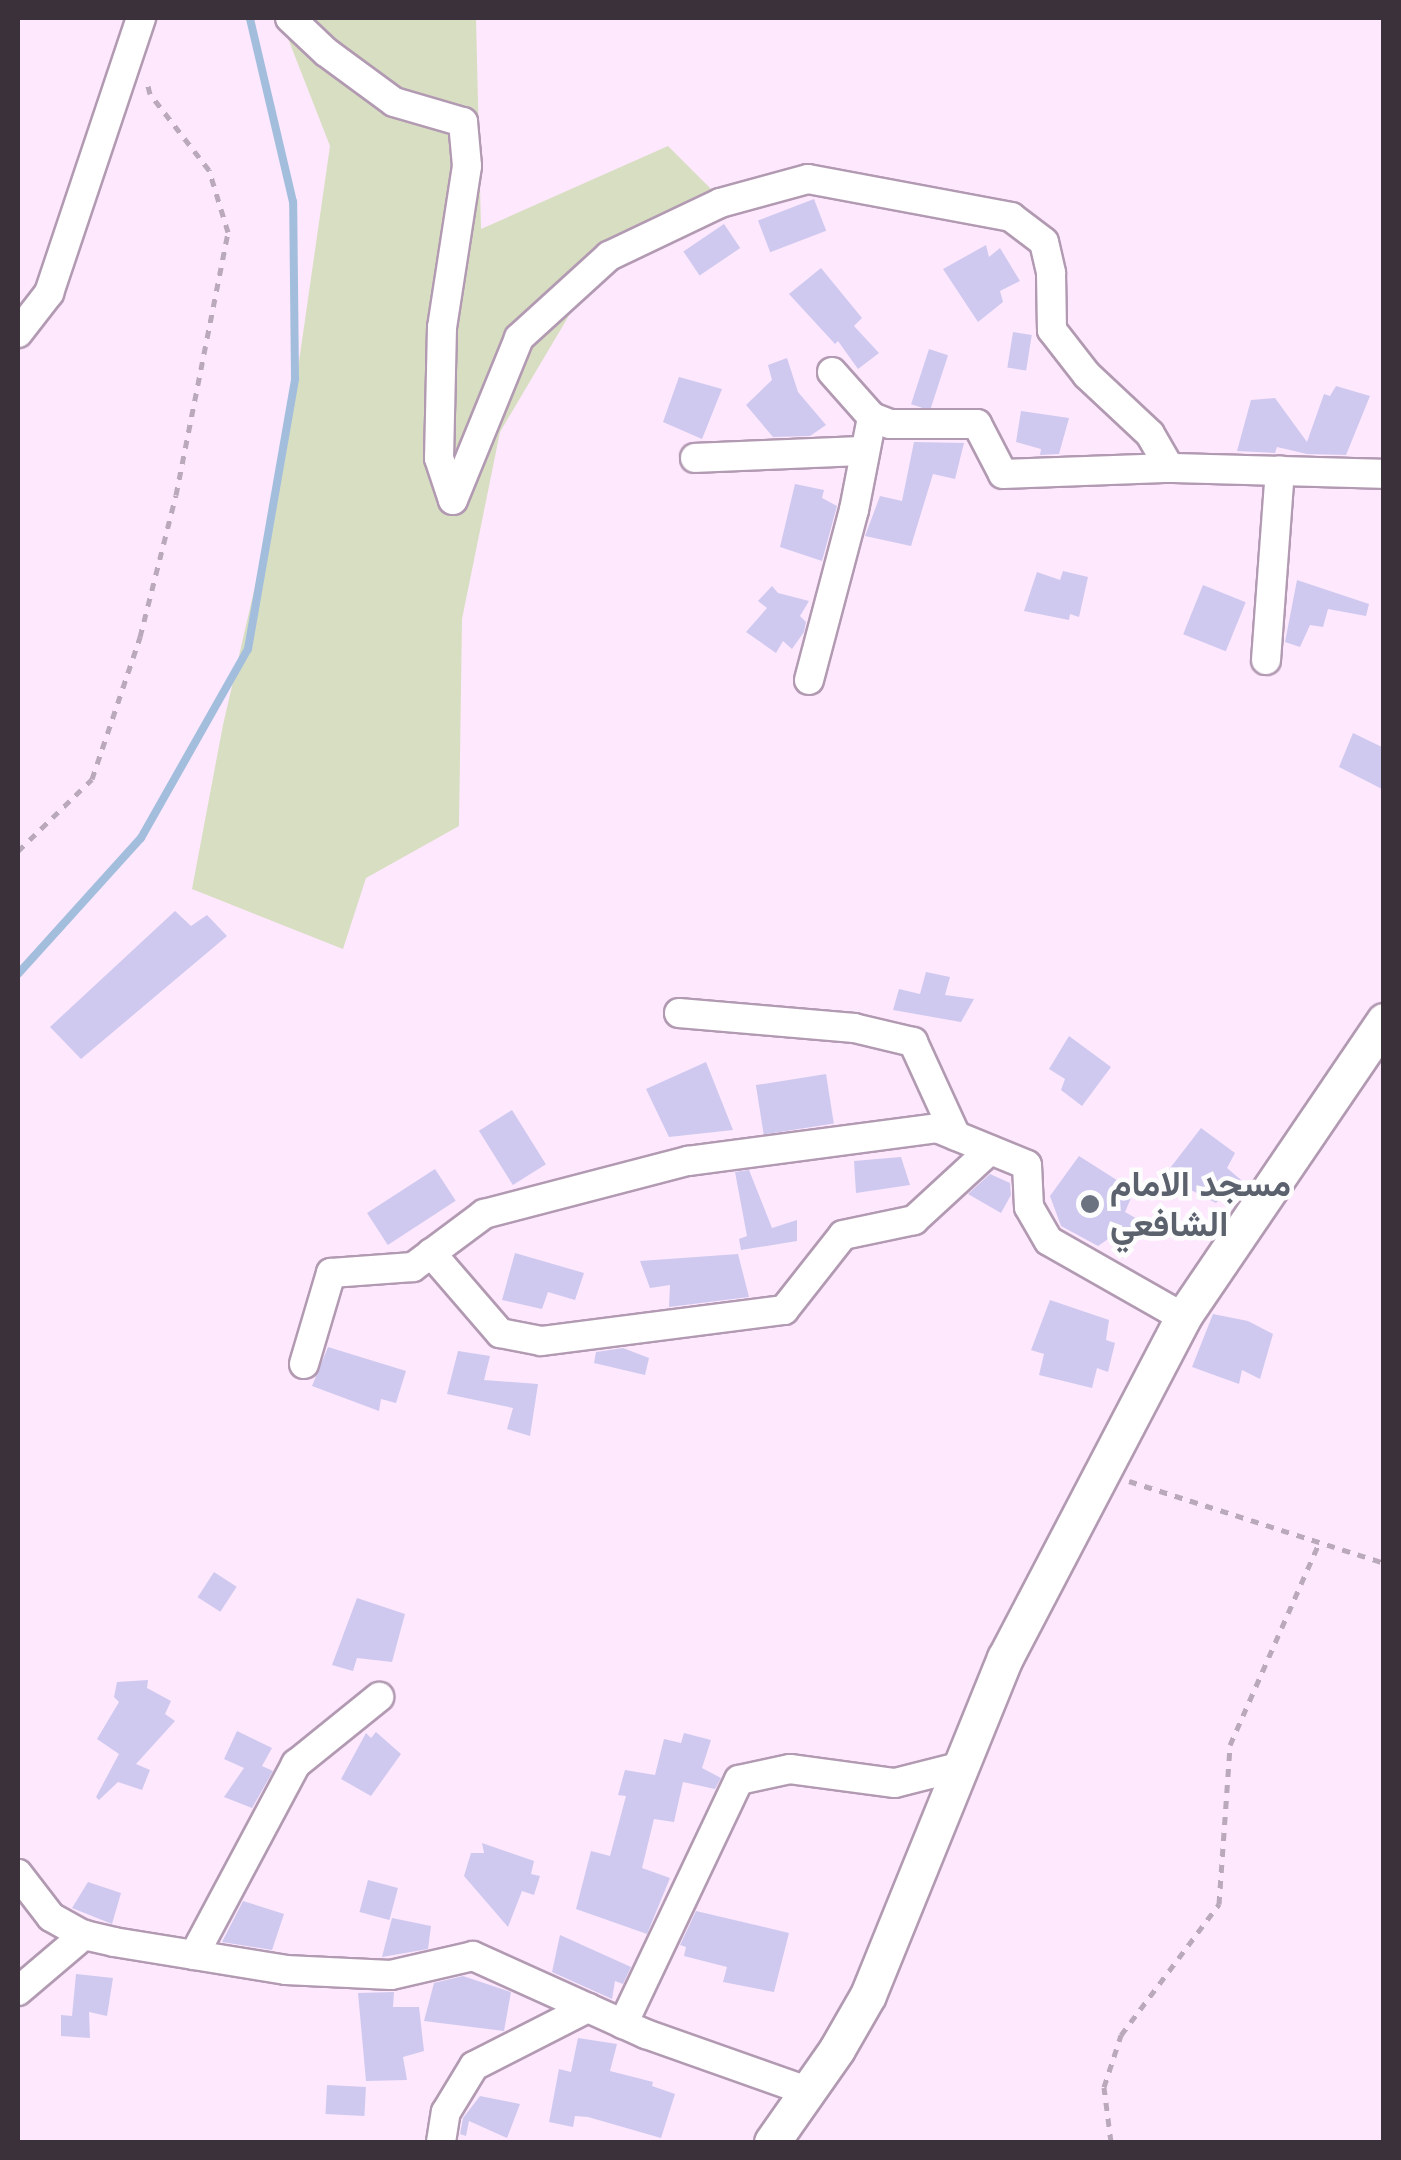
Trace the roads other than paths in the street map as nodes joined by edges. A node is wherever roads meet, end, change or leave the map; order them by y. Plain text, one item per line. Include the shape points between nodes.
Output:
1 (141, 18) edge
2 (290, 18) edge
3 (18, 334) edge
4 (832, 372) dead end
5 (872, 417) junction
6 (865, 451) junction
7 (695, 458) dead end
8 (1170, 468) junction
9 (1280, 471) junction
10 (1384, 474) edge
11 (1266, 660) dead end
12 (809, 680) dead end
13 (679, 1013) dead end
14 (1384, 1021) edge
15 (956, 1136) junction
16 (990, 1150) junction
17 (431, 1253) junction
18 (1183, 1317) junction
19 (304, 1364) dead end
20 (379, 1697) dead end
21 (958, 1767) junction
22 (18, 1874) edge
23 (84, 1935) junction
24 (194, 1955) junction
25 (18, 1991) edge
26 (588, 2008) junction
27 (623, 2024) junction
28 (804, 2090) junction
29 (441, 2142) edge
30 (772, 2142) edge

1 - 3 street via 49,293
2 - 8 street via 394,102 463,122 466,166 442,328 439,458 453,500 519,338 609,256 720,203 808,179 1011,217 1044,242 1052,330 1086,375 1150,434
4 - 5 street
5 - 6 street
5 - 8 street via 890,424 977,424 1004,474
6 - 7 street
6 - 12 street
8 - 9 street
9 - 10 street
9 - 11 street
13 - 15 street via 854,1028 913,1042
14 - 18 street
15 - 16 street
15 - 17 street via 938,1128 688,1161 484,1214
16 - 17 street via 914,1220 844,1235 784,1310 541,1341 500,1333
16 - 18 street via 1027,1166 1029,1207 1050,1241
17 - 19 street via 412,1267 332,1273
18 - 21 street via 1005,1658
20 - 24 street via 296,1764
21 - 27 street via 895,1783 790,1769 739,1780
21 - 28 street via 868,1995
22 - 23 street via 50,1917
23 - 24 street
23 - 25 street
24 - 26 street via 286,1970 391,1975 472,1956
26 - 27 street
26 - 29 street via 474,2066 446,2112
27 - 28 street
28 - 30 street

